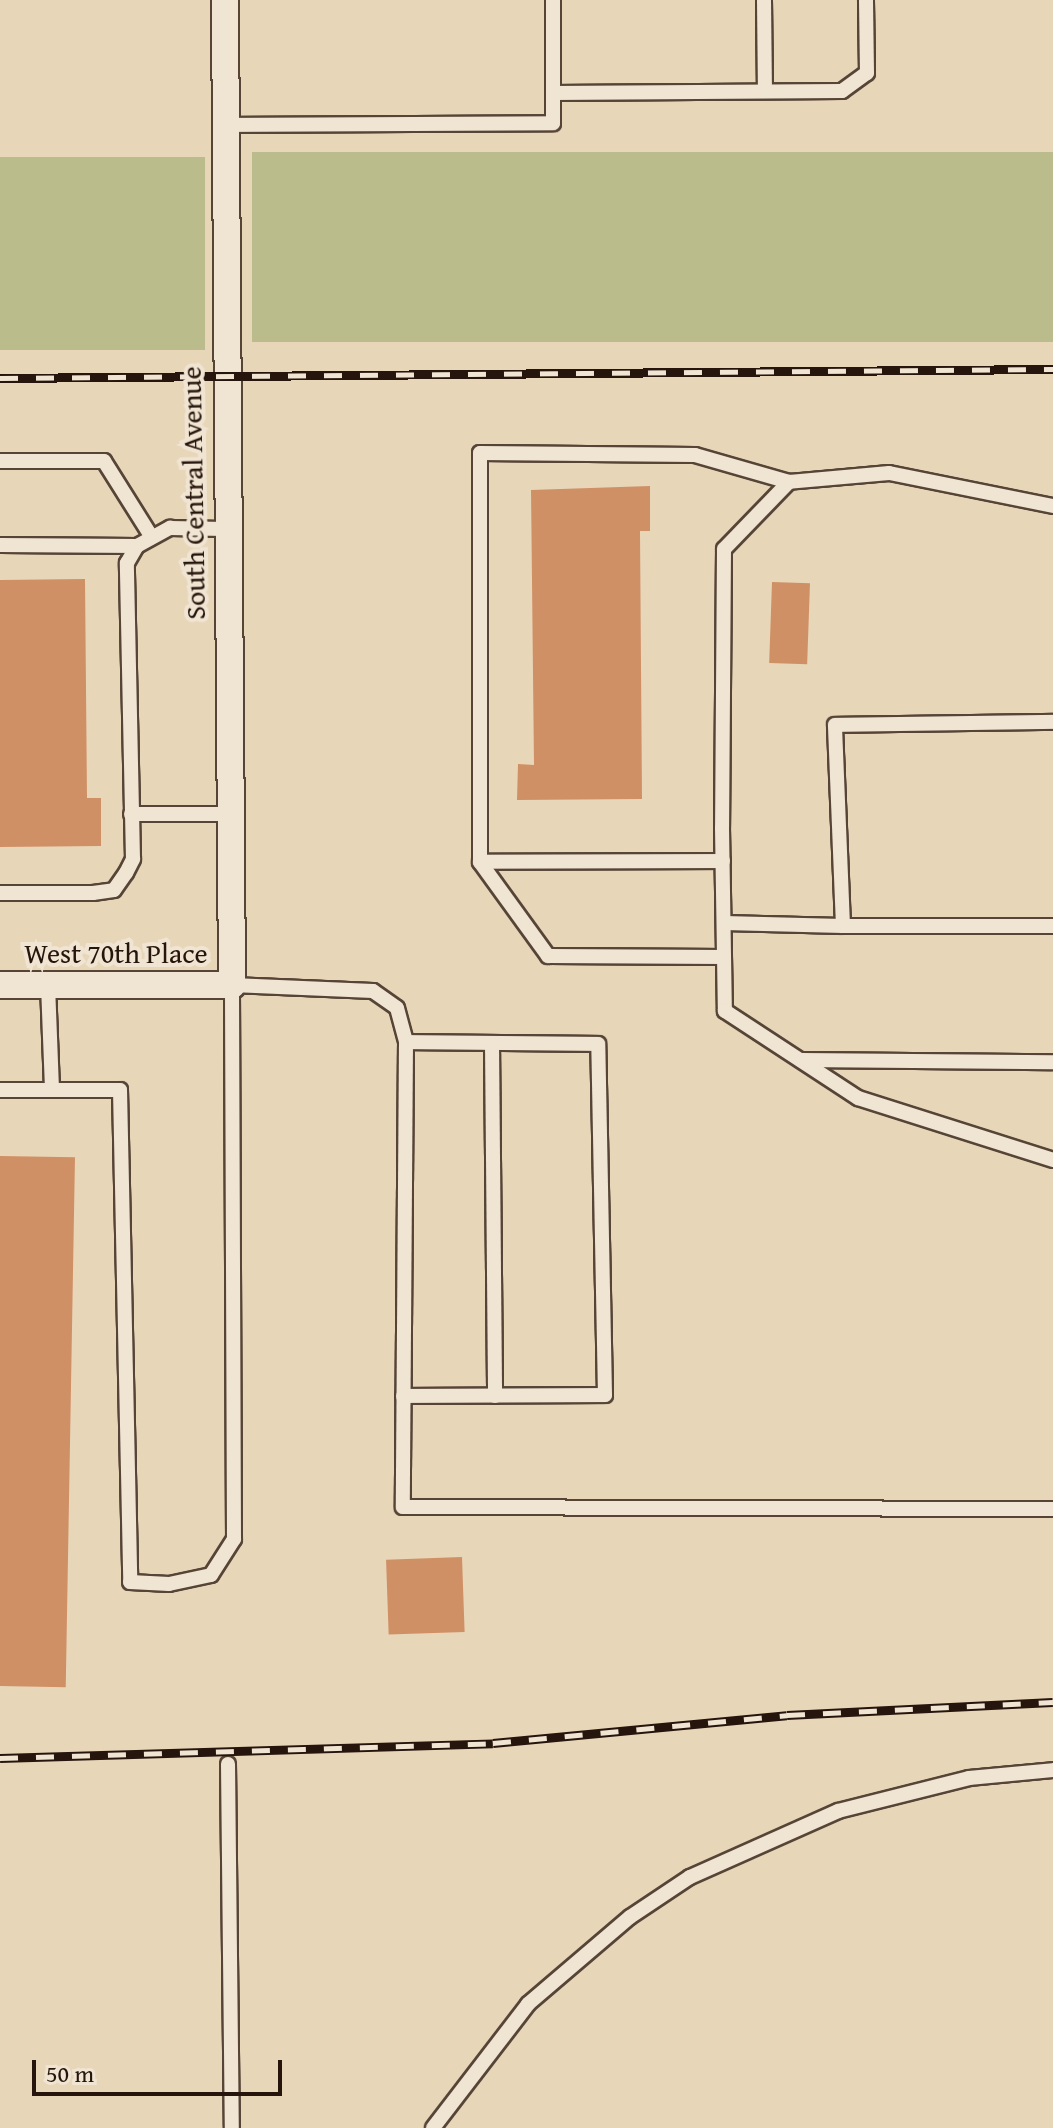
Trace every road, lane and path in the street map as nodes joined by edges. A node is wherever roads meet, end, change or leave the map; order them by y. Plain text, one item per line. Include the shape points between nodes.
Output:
1 (225, 0) edge
2 (553, 0) edge
3 (764, 0) edge
4 (866, 0) edge
5 (765, 91) junction
6 (553, 93) junction
7 (223, 125) junction
8 (0, 461) edge
9 (789, 482) junction
10 (1053, 506) edge
11 (225, 529) junction
12 (151, 536) junction
13 (0, 545) edge
14 (137, 546) junction
15 (1053, 722) edge
16 (131, 814) junction
17 (228, 814) junction
18 (723, 861) junction
19 (480, 862) junction
20 (0, 893) edge
21 (724, 923) junction
22 (843, 926) junction
23 (1053, 926) edge
24 (724, 957) junction
25 (0, 985) edge
26 (48, 985) junction
27 (232, 985) junction
28 (406, 1042) junction
29 (492, 1043) junction
30 (801, 1060) junction
31 (1053, 1062) edge
32 (0, 1090) edge
33 (52, 1090) junction
34 (1053, 1160) edge
35 (403, 1396) junction
36 (495, 1396) junction
37 (1053, 1509) edge
38 (228, 1764) dead end
39 (1053, 1770) edge
40 (232, 2128) edge
41 (433, 2128) edge

1 - 7 street, South Central Avenue
2 - 6 lane
3 - 5 lane
4 - 5 lane via 867,73 842,91
5 - 6 lane
6 - 7 lane via 553,123
7 - 11 street, South Central Avenue
8 - 12 lane via 104,461
9 - 10 lane via 889,473
9 - 18 lane via 724,549
9 - 19 lane via 695,455 480,453
11 - 12 lane via 170,528
11 - 17 street, South Central Avenue
12 - 14 lane
13 - 14 lane
14 - 16 lane via 127,563
15 - 22 lane via 835,725
16 - 17 lane
16 - 20 lane via 133,859 114,890
17 - 27 street, South Central Avenue
18 - 19 lane
18 - 21 lane
19 - 24 lane via 548,956
21 - 22 lane
21 - 24 lane
22 - 23 lane
24 - 30 lane via 725,1011
25 - 26 street, West 70th Place
26 - 27 street, West 70th Place
26 - 33 lane
27 - 28 lane via 373,991 397,1008
27 - 33 lane via 234,1539 211,1575 169,1584 130,1582 120,1090
28 - 29 lane
28 - 35 lane
29 - 36 lane
29 - 36 lane via 598,1044 605,1395
30 - 31 lane
30 - 34 lane via 858,1098
32 - 33 lane
35 - 36 lane
35 - 37 lane via 403,1507
38 - 40 lane
39 - 41 lane via 969,1778 864,1803 790,1827 690,1877 630,1917 528,2004

